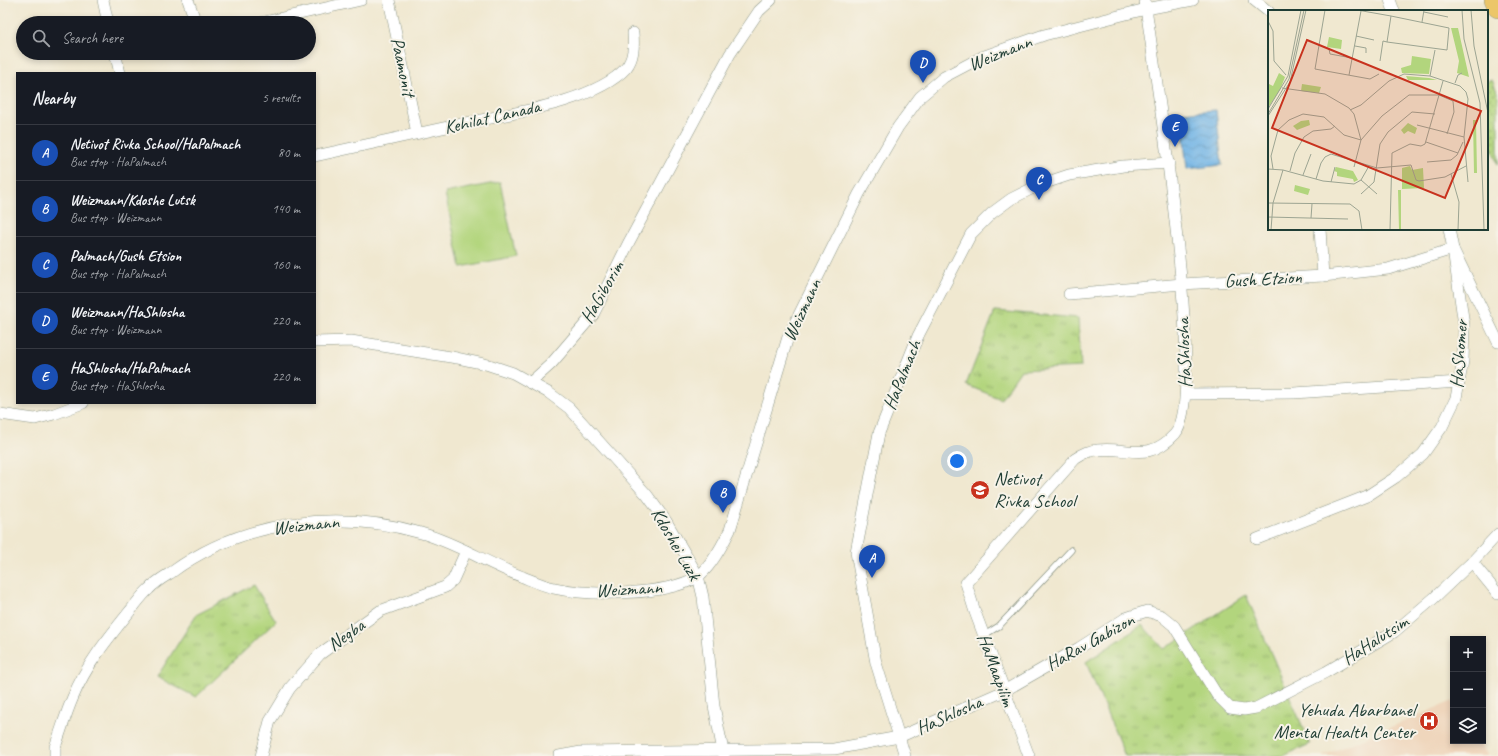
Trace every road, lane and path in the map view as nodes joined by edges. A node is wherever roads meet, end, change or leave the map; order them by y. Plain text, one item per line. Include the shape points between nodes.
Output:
1 (103, 0) edge
2 (188, 0) edge
3 (361, 0) edge
4 (389, 0) edge
5 (770, 0) edge
6 (1193, 0) edge
7 (1254, 0) edge
8 (1390, 0) edge
9 (1495, 0) edge
10 (1145, 5) edge
11 (1498, 7) edge
12 (1394, 10) edge
13 (1268, 11) edge
14 (106, 16) edge
15 (194, 16) edge
16 (291, 16) edge
17 (633, 33) dead end
18 (117, 60) edge
19 (120, 72) edge
20 (417, 134) junction
21 (316, 156) edge
22 (1169, 163) junction
23 (1320, 230) edge
24 (1449, 230) edge
25 (1453, 249) junction
26 (1323, 276) junction
27 (1182, 284) junction
28 (1069, 294) dead end
29 (316, 342) edge
30 (1498, 342) edge
31 (1459, 382) junction
32 (530, 383) junction
33 (1186, 394) junction
34 (80, 404) edge
35 (0, 414) edge
36 (1498, 534) edge
37 (1257, 539) dead end
38 (1071, 550) dead end
39 (466, 551) junction
40 (1472, 562) junction
41 (698, 576) junction
42 (966, 583) joint
43 (1498, 594) edge
44 (983, 636) junction
45 (1004, 691) junction
46 (1230, 708) joint
47 (899, 737) junction
48 (835, 752) edge
49 (724, 753) edge
50 (55, 756) edge
51 (260, 756) edge
52 (559, 756) edge
53 (905, 756) edge
54 (1029, 756) edge

1 - 14 street
2 - 15 street
3 - 16 street
4 - 20 street, Paamonit
5 - 32 street, HaGiborim via 730,54 629,242 593,315 551,364
6 - 10 street, Weizmann
7 - 13 street
8 - 12 street
9 - 11 highway
10 - 22 street, HaShlosha
10 - 41 street, Weizmann via 1044,35 982,57 944,77 920,97 898,127 859,194 788,337 730,530 720,550
17 - 20 street, Kehilat Canada via 632,57 626,67 599,87 545,106
18 - 19 street
20 - 21 street, Kehilat Canada
22 - 27 street, HaShlosha
22 - 47 street, HaPalmach via 1123,166 1069,175 1039,185 1011,199 971,234 918,336 879,434 856,552 876,663
23 - 26 street
24 - 25 street
25 - 26 street, Gush Etzion via 1388,269
25 - 30 street
25 - 31 street, HaShomer via 1464,325 1463,361
26 - 27 street, Gush Etzion
27 - 28 street, Gush Etzion
27 - 33 street, HaShlosha
29 - 32 street via 351,342 457,358 513,373
31 - 33 street via 1294,393
31 - 37 street, HaShomer via 1456,398 1442,427 1423,454 1396,478 1367,496
32 - 41 street, Kdoshei Luzk via 550,393 569,408 647,496 666,520
33 - 42 street, HaShlosha via 1177,433 1161,446 1143,452 1096,450 1075,459
34 - 35 street via 35,419
36 - 40 street, HaHalutsim
38 - 44 lane via 999,626
39 - 41 street, Weizmann via 503,569 555,588 602,592 654,591
39 - 50 street, Weizmann via 421,533 385,525 326,520 286,524 251,533 194,556 149,588 104,643 73,696 55,748
39 - 51 street, Negba via 456,574 445,587 380,611 320,654 290,688 270,721
40 - 43 street
40 - 46 street, HaHalutsim via 1394,632 1326,672 1256,708
41 - 49 street, Kdoshei Luzk via 703,597 714,706
42 - 44 street, HaMaapilim
44 - 45 street, HaMaapilim
45 - 46 street, HaRav Gabizon via 1126,618 1147,611 1162,616 1174,626 1217,695
45 - 47 street, HaShlosha
45 - 54 street, HaMaapilim
47 - 48 street, HaShlosha
47 - 53 street, HaPalmach
48 - 49 street, HaShlosha
49 - 52 street, HaShlosha via 581,752

